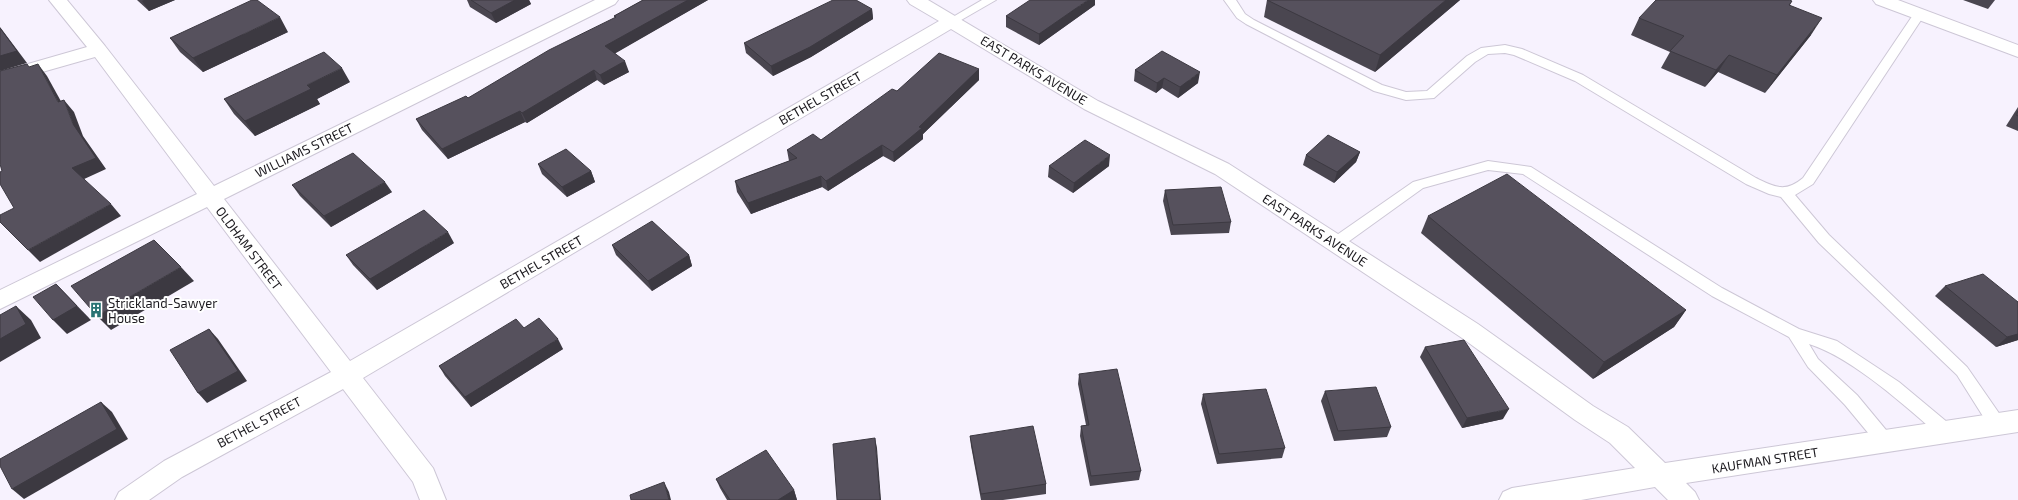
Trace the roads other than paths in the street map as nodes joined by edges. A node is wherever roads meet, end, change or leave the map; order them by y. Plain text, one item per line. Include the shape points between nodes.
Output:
1 (58, 0) edge
2 (609, 0) edge
3 (916, 0) edge
4 (990, 0) edge
5 (1230, 0) edge
6 (1882, 0) edge
7 (1919, 14) junction
8 (952, 21) junction
9 (99, 50) junction
10 (2018, 51) edge
11 (0, 78) edge
12 (1785, 192) junction
13 (211, 197) junction
14 (1336, 243) junction
15 (0, 300) edge
16 (1794, 333) junction
17 (347, 375) junction
18 (2007, 423) edge
19 (1947, 432) junction
20 (1885, 441) junction
21 (1660, 475) junction
22 (128, 500) edge
23 (433, 500) edge
24 (1512, 500) edge
25 (1686, 500) edge

1 - 9 street, OLDHAM STREET
2 - 13 street, WILLIAMS STREET
3 - 8 street, EAST PARKS AVENUE
4 - 8 lane
5 - 12 lane via 1241,16 1250,22 1378,88 1406,96 1430,95 1470,59 1485,51 1505,49 1518,52 1579,78 1751,181
6 - 7 street
7 - 10 street
7 - 12 lane via 1808,181 1797,191
8 - 14 street, EAST PARKS AVENUE via 1091,104 1222,169
8 - 17 street, BETHEL STREET
9 - 11 street
9 - 13 street, OLDHAM STREET
12 - 18 lane via 1824,239 1962,370
13 - 15 street, WILLIAMS STREET
13 - 17 street, OLDHAM STREET
14 - 16 lane via 1418,186 1488,165 1526,170 1717,292
14 - 21 street, EAST PARKS AVENUE via 1470,330 1584,413 1619,434
16 - 19 lane via 1832,345 1893,387
16 - 20 lane via 1813,363 1851,400
17 - 22 street, BETHEL STREET via 173,469
17 - 23 street, OLDHAM STREET via 424,476
18 - 19 street, KAUFMAN STREET
19 - 20 street, KAUFMAN STREET
20 - 21 street, KAUFMAN STREET
21 - 24 street, KAUFMAN STREET
21 - 25 street, EAST PARKS AVENUE

